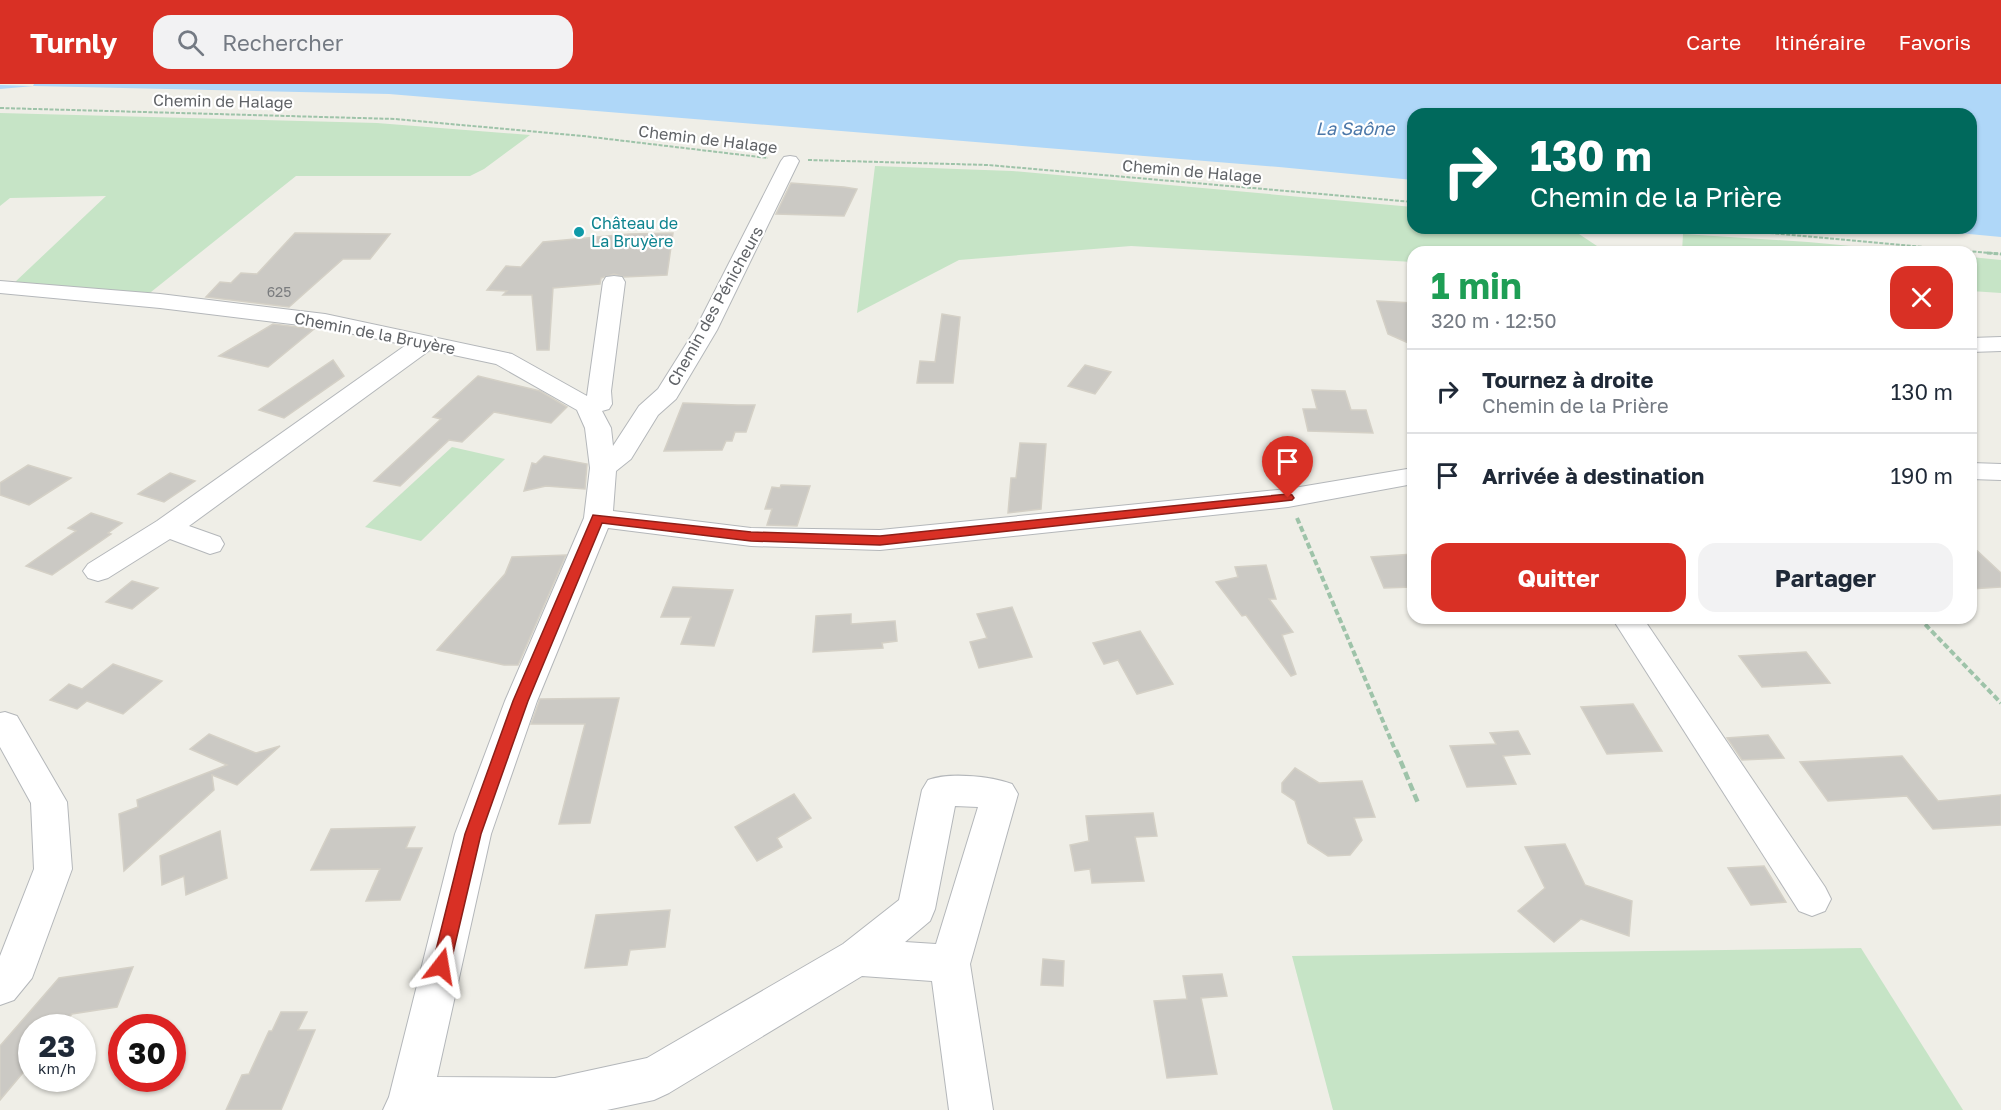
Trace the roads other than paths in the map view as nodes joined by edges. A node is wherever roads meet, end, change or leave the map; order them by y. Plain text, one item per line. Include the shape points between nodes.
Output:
1 (790, 160) road end
2 (614, 282) dead end
3 (0, 287) edge
4 (426, 342) junction
5 (2001, 344) edge
6 (1977, 345) edge
7 (594, 405) junction
8 (648, 411) junction
9 (603, 468) junction
10 (1977, 471) edge
11 (2001, 472) edge
12 (1407, 477) edge
13 (598, 518) junction
14 (167, 528) junction
15 (210, 544) dead end
16 (98, 571) dead end
17 (1631, 624) edge
18 (5, 725) dead end
19 (1812, 899) dead end
20 (857, 957) junction
21 (950, 964) junction
22 (0, 986) edge
23 (407, 1104) edge
24 (971, 1110) edge

1 - 8 street, Chemin des Pénicheurs via 706,330 667,394
2 - 7 street
3 - 4 street, Chemin de la Bruyère via 325,321
4 - 7 street, Chemin de la Bruyère via 504,359
4 - 14 street
5 - 6 street
7 - 8 street
7 - 9 street
8 - 9 street, Chemin des Pénicheurs via 622,453
9 - 13 street
10 - 11 street
12 - 13 street via 1288,498 880,540 751,537
13 - 23 street via 521,701 473,834
14 - 15 street
14 - 16 street
17 - 19 street
18 - 22 street via 49,802 53,870 18,965
20 - 21 street
20 - 21 street via 916,909 940,790 1000,795
20 - 23 street via 654,1078 555,1100
21 - 24 street

